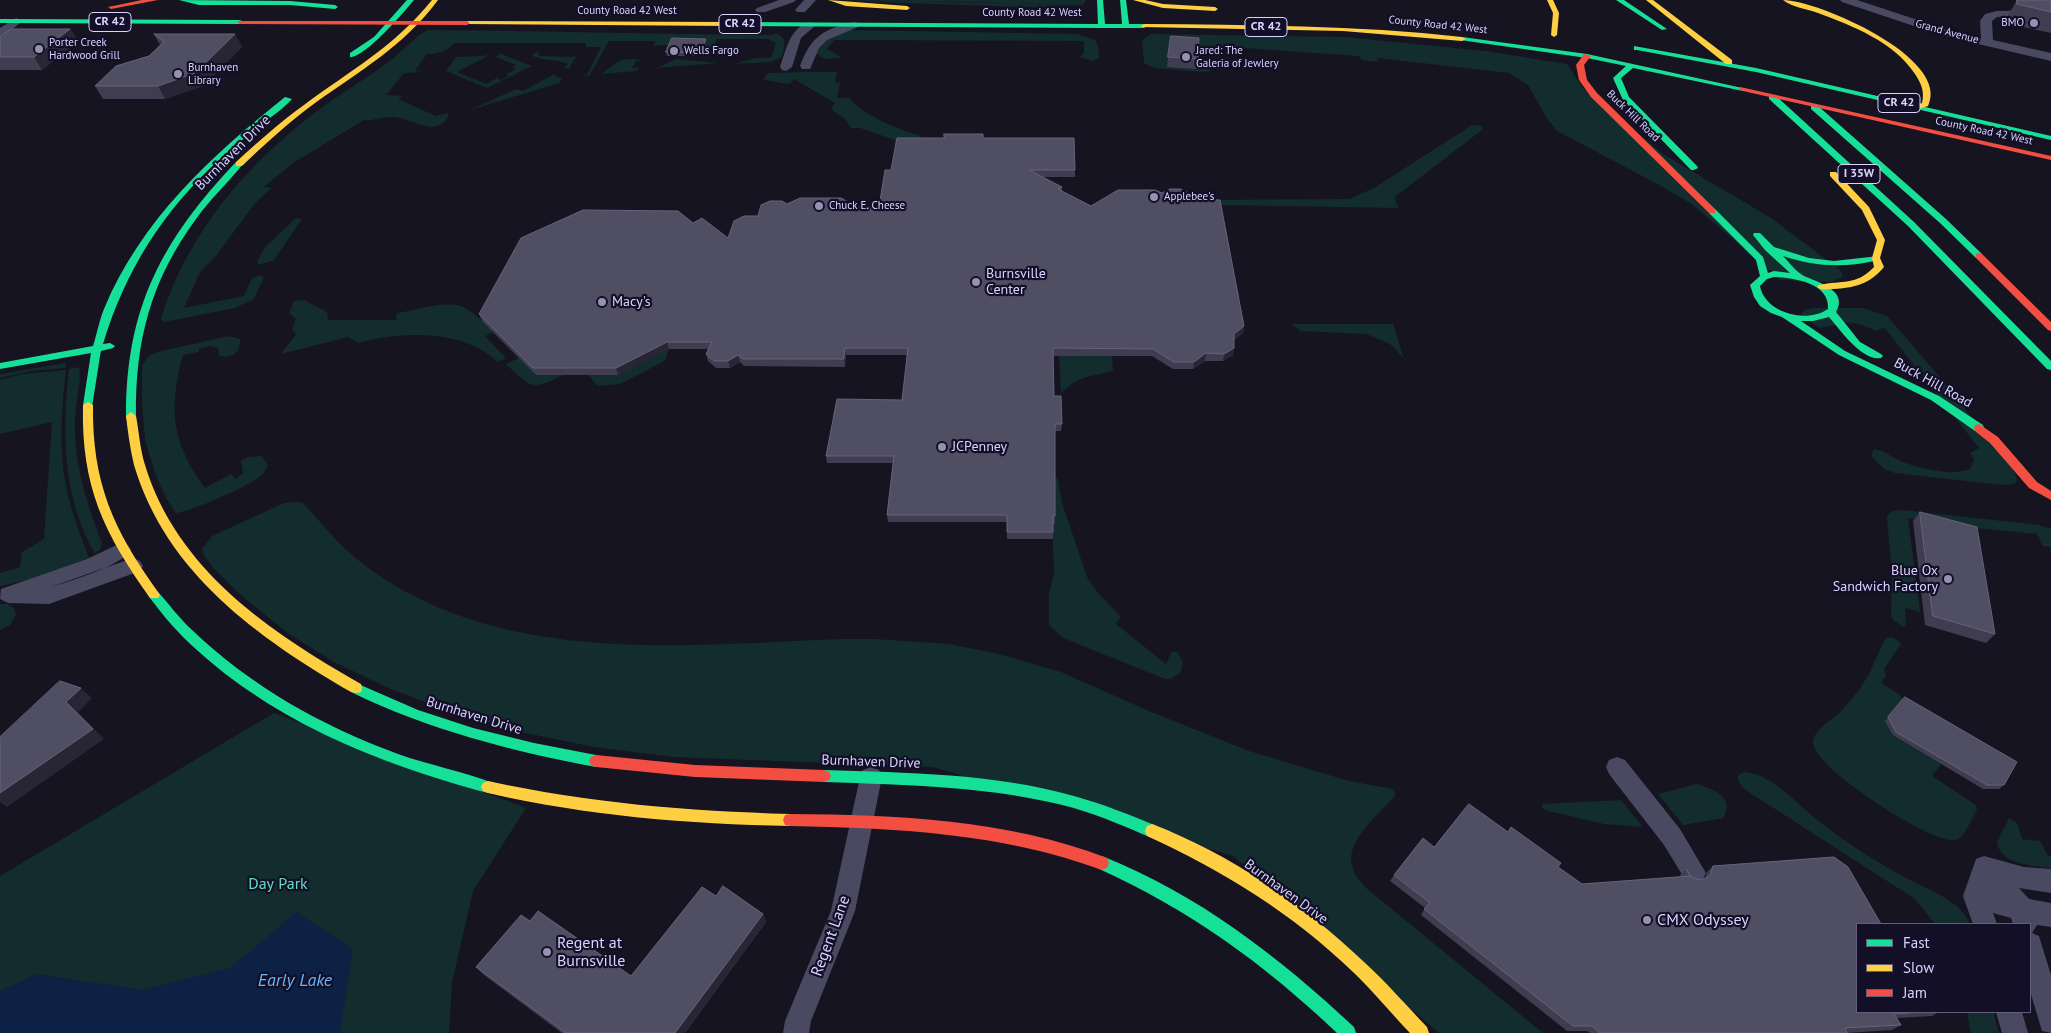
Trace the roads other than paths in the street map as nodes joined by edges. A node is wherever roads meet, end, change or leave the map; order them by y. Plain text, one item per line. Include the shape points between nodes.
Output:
1 (154, 0) edge
2 (790, 0) edge
3 (810, 0) edge
4 (1136, 0) edge
5 (1550, 0) edge
6 (1619, 0) edge
7 (1650, 0) edge
8 (1786, 0) edge
9 (1846, 0) edge
10 (1773, 3) dead end
11 (407, 4) edge
12 (174, 5) edge
13 (435, 6) edge
14 (1123, 6) edge
15 (827, 7) edge
16 (1098, 7) edge
17 (342, 8) dead end
18 (390, 8) dead end
19 (756, 10) joint
20 (801, 10) junction
21 (2051, 13) edge
22 (0, 21) edge
23 (16, 21) junction
24 (391, 23) junction
25 (419, 23) junction
26 (671, 24) junction
27 (810, 25) junction
28 (854, 25) junction
29 (1102, 26) junction
30 (1126, 26) junction
31 (0, 34) edge
32 (1554, 35) dead end
33 (1672, 35) dead end
34 (1987, 43) junction
35 (1867, 45) dead end
36 (1629, 46) dead end
37 (1688, 46) dead end
38 (1588, 52) junction
39 (1881, 54) dead end
40 (2051, 58) edge
41 (1754, 59) dead end
42 (343, 62) dead end
43 (1632, 65) junction
44 (786, 66) dead end
45 (806, 66) dead end
46 (301, 90) dead end
47 (1928, 96) junction
48 (1757, 103) dead end
49 (1802, 103) junction
50 (1920, 107) junction
51 (1970, 119) junction
52 (2051, 138) edge
53 (2047, 158) edge
54 (1826, 168) dead end
55 (1704, 179) dead end
56 (1749, 227) dead end
57 (1768, 248) junction
58 (1876, 258) junction
59 (1764, 276) junction
60 (1799, 276) junction
61 (1822, 287) junction
62 (1832, 314) junction
63 (1785, 315) junction
64 (2051, 328) edge
65 (133, 341) junction
66 (94, 349) junction
67 (1887, 362) dead end
68 (0, 366) edge
69 (2051, 367) edge
70 (1931, 383) dead end
71 (1944, 390) dead end
72 (2051, 496) edge
73 (121, 550) junction
74 (133, 566) junction
75 (1617, 767) dead end
76 (871, 777) junction
77 (861, 822) junction
78 (1984, 867) junction
79 (1694, 873) dead end
80 (2051, 882) edge
81 (1975, 896) junction
82 (2051, 914) edge
83 (2023, 916) edge
84 (1985, 923) edge
85 (2031, 949) edge
86 (2009, 1013) edge
87 (2051, 1022) edge
88 (796, 1033) edge
89 (1348, 1033) edge
90 (1421, 1033) edge
91 (2015, 1033) edge

1 - 12 main road, CR 42 via 106,7
2 - 19 street
3 - 20 street
4 - 14 main road, County Road 42 West via 1163,6 1227,11
5 - 32 main road via 1556,13
6 - 33 main road
7 - 69 main road, I 35W via 1766,92 1863,178
8 - 47 main road via 1841,20 1899,51 1916,66
9 - 34 street, Grand Avenue via 1948,34
10 - 35 main road
11 - 13 main road
11 - 18 main road
11 - 24 main road
12 - 17 main road via 199,2 290,3
13 - 25 main road, Burnhaven Drive
14 - 16 main road, County Road 42 West
14 - 30 main road
15 - 20 main road, CR 42
15 - 27 main road via 846,4 918,10 844,16
16 - 29 main road
19 - 20 main road, CR 42
20 - 26 main road via 763,20
21 - 34 street via 1989,16 1986,21
22 - 23 main road, County Road 42 West / CR 42
23 - 24 main road, County Road 42 West / CR 42
23 - 31 street
24 - 25 main road, County Road 42 West / CR 42
24 - 42 main road
25 - 26 main road, County Road 42 West / CR 42
25 - 65 main road, Burnhaven Drive via 389,50 285,122 222,181 184,228 169,253 154,282
26 - 27 main road, County Road 42 West / CR 42
27 - 28 main road, County Road 42 West / CR 42
27 - 44 street via 796,37
28 - 29 main road, County Road 42 West / CR 42
28 - 45 street via 826,34 816,41
29 - 30 main road, County Road 42 West / CR 42
30 - 38 main road, County Road 42 West / CR 42 via 1382,32
34 - 40 street, Grand Avenue
36 - 50 main road, County Road 42 West / CR 42
37 - 48 main road
38 - 43 main road, County Road 42 West / CR 42
38 - 59 main road, Buck Hill Road via 1580,65 1583,80 1594,95 1760,259
39 - 47 main road via 1911,76
41 - 64 main road, I 35W via 1887,170
43 - 49 main road, County Road 42 West / CR 42
43 - 55 main road, Buck Hill Road via 1617,78 1626,98
46 - 66 main road, Burnhaven Drive via 225,149 171,205 134,256
47 - 50 main road via 1927,102
47 - 51 main road via 1940,106
49 - 50 main road via 1891,112
49 - 53 main road, County Road 42 West / CR 42
50 - 51 main road, County Road 42 West / CR 42
51 - 52 main road, County Road 42 West / CR 42
54 - 58 main road via 1866,209 1881,240
56 - 57 main road
57 - 58 main road via 1828,266 1856,265
57 - 60 main road
58 - 61 main road via 1879,267 1870,279 1856,285
59 - 60 main road
59 - 63 main road, Buck Hill Road via 1756,280 1755,294 1772,309
60 - 61 main road
61 - 62 main road via 1835,301
62 - 63 main road via 1814,319
62 - 67 main road, Buck Hill Road via 1857,344
63 - 72 main road, Buck Hill Road via 1842,353 1959,413 1994,440 2033,485
65 - 66 main road
65 - 76 main road, Burnhaven Drive via 131,430 152,502 167,529 198,573 245,618 317,668 415,714 491,738 570,756 658,768
66 - 68 main road
66 - 73 main road, Burnhaven Drive via 87,397 88,444 96,488
70 - 71 main road, Buck Hill Road
73 - 74 main road, Burnhaven Drive
73 - 74 street via 94,564 8,595 49,596
74 - 77 main road, Burnhaven Drive via 172,619 194,641 247,682 317,724 417,766 501,791 622,812 692,818
75 - 79 street via 1672,837
76 - 77 street, Regent Lane
76 - 90 main road, Burnhaven Drive via 940,780 1031,793 1080,804 1168,838 1262,889 1303,920 1349,958
77 - 88 street, Regent Lane via 843,911
77 - 89 main road, Burnhaven Drive via 973,830 1018,837 1103,863 1184,902 1229,929 1314,999
78 - 80 street
78 - 81 street
78 - 83 street
81 - 83 street
81 - 84 street
82 - 83 street
85 - 87 street
86 - 91 street

